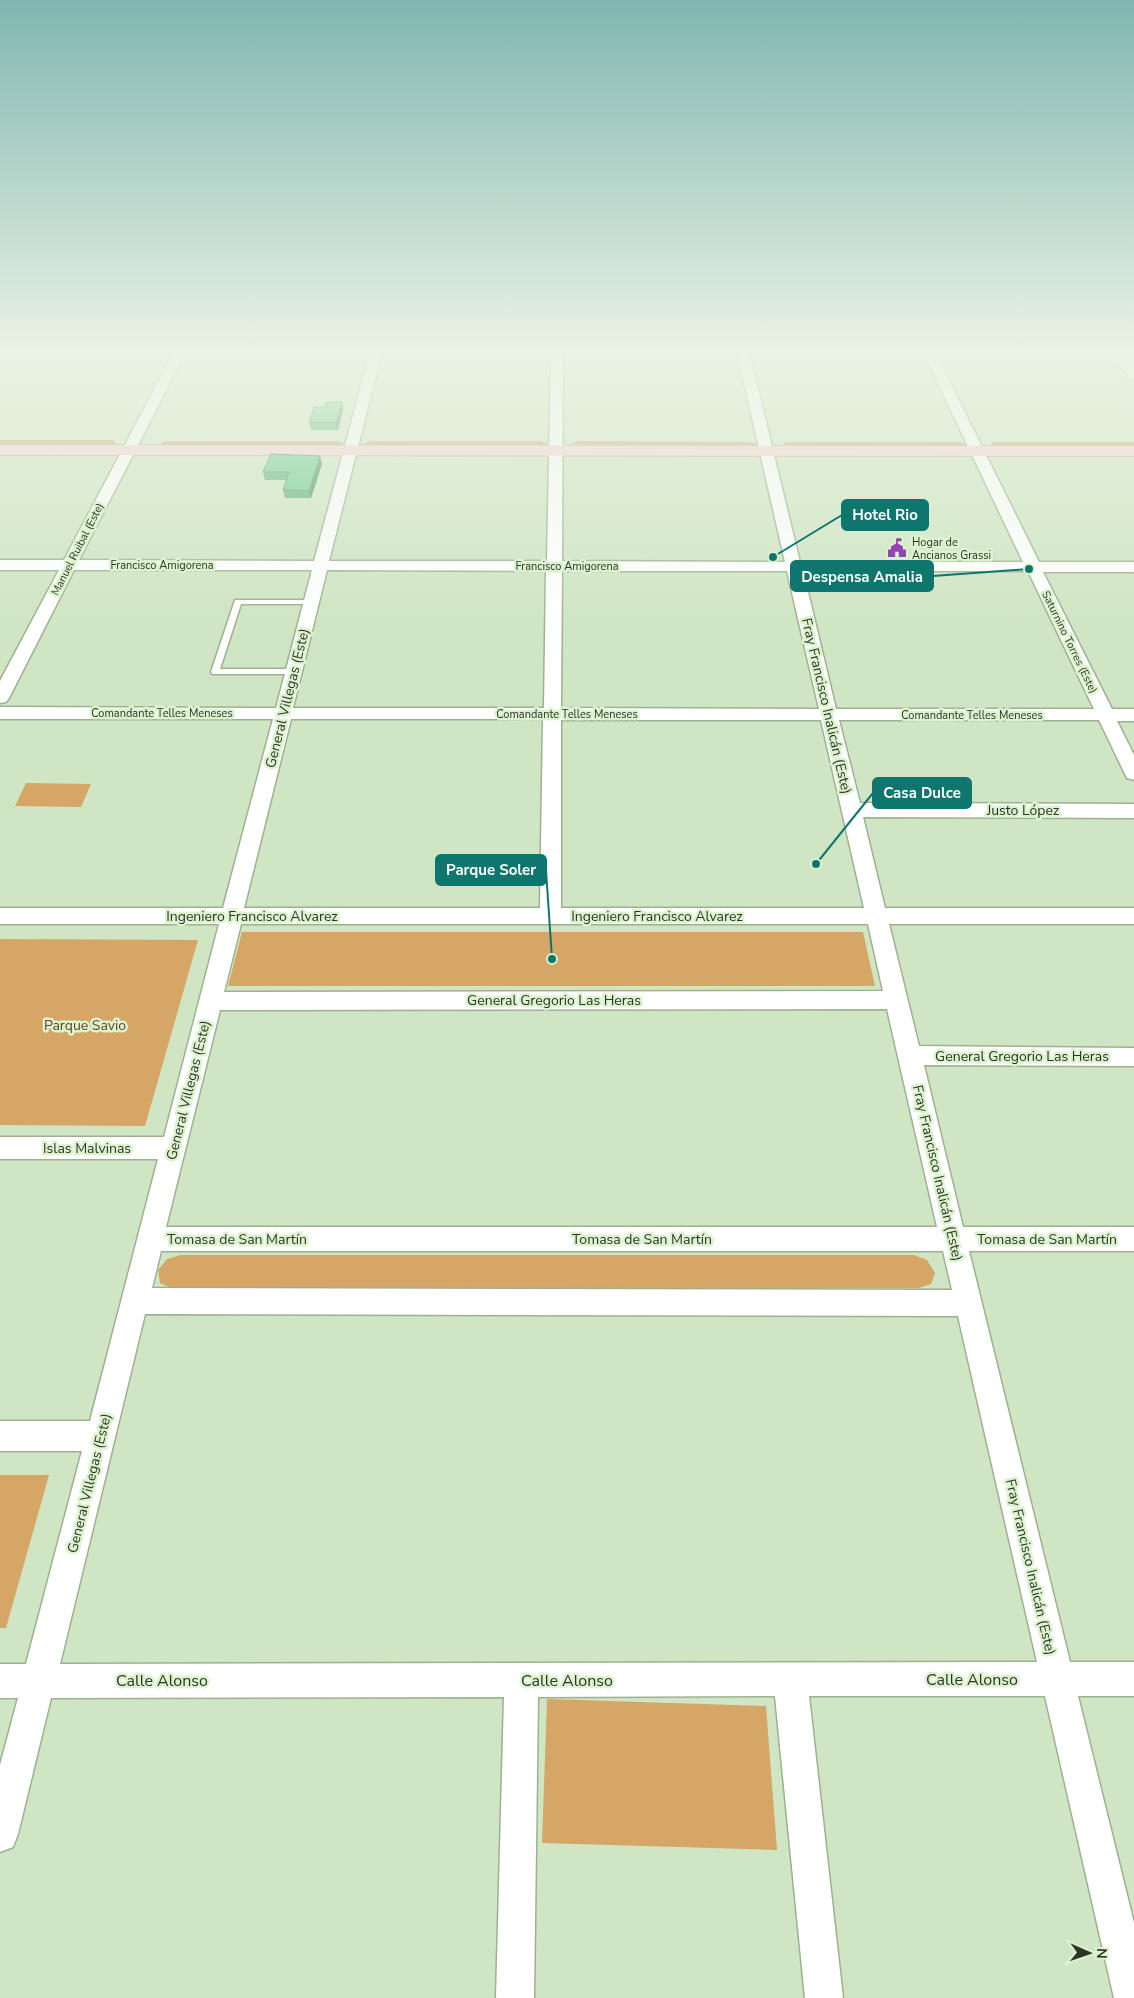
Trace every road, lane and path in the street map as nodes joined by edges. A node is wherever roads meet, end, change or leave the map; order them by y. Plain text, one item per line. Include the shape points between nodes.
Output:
1 (93, 441) edge
2 (973, 441) edge
3 (1048, 441) edge
4 (132, 443) junction
5 (351, 444) junction
6 (556, 444) junction
7 (765, 444) junction
8 (974, 444) junction
9 (0, 450) edge
10 (1134, 451) edge
11 (0, 564) edge
12 (69, 565) junction
13 (320, 565) junction
14 (554, 566) junction
15 (794, 566) junction
16 (1034, 567) junction
17 (1134, 567) edge
18 (311, 602) junction
19 (294, 672) junction
20 (0, 698) edge
21 (0, 713) edge
22 (283, 714) junction
23 (552, 714) junction
24 (829, 715) junction
25 (1106, 716) junction
26 (1134, 716) edge
27 (1134, 774) edge
28 (852, 810) junction
29 (1134, 811) edge
30 (0, 916) edge
31 (232, 916) junction
32 (550, 916) junction
33 (877, 916) junction
34 (1134, 916) edge
35 (897, 1000) junction
36 (210, 1001) junction
37 (910, 1055) junction
38 (1134, 1056) edge
39 (0, 1148) edge
40 (173, 1148) junction
41 (150, 1239) junction
42 (953, 1239) junction
43 (1134, 1239) edge
44 (135, 1301) junction
45 (969, 1304) junction
46 (0, 1436) edge
47 (101, 1436) junction
48 (1134, 1678) edge
49 (790, 1679) junction
50 (1058, 1679) junction
51 (38, 1680) junction
52 (521, 1680) junction
53 (0, 1681) edge
54 (0, 1834) edge
55 (515, 1998) edge
56 (824, 1998) edge
57 (1133, 1998) edge

1 - 4 main road
2 - 8 street, Saturnino Torres (Este)
3 - 8 main road
4 - 5 main road
4 - 9 main road
4 - 12 street, Manuel Ruibal (Este)
5 - 6 main road
5 - 13 street, General Villegas (Este)
6 - 7 main road
6 - 14 street
7 - 8 main road
7 - 15 street, Fray Francisco Inalicán (Este)
8 - 10 main road
8 - 16 street, Saturnino Torres (Este)
11 - 12 street, Francisco Amigorena
12 - 13 street, Francisco Amigorena
12 - 20 street, Manuel Ruibal (Este)
13 - 14 street, Francisco Amigorena
13 - 18 street, General Villegas (Este)
14 - 15 street, Francisco Amigorena
14 - 23 street
15 - 16 street, Francisco Amigorena
15 - 24 street, Fray Francisco Inalicán (Este)
16 - 17 street, Francisco Amigorena
16 - 25 street, Saturnino Torres (Este)
18 - 19 street, General Villegas (Este)
18 - 19 lane via 238,602 215,672
19 - 22 street, General Villegas (Este)
21 - 22 street, Comandante Telles Meneses
22 - 23 street, Comandante Telles Meneses
22 - 31 street, General Villegas (Este)
23 - 24 street, Comandante Telles Meneses
23 - 32 street
24 - 25 street, Comandante Telles Meneses
24 - 28 street, Fray Francisco Inalicán (Este)
25 - 26 street, Comandante Telles Meneses
25 - 27 street, Saturnino Torres (Este)
28 - 29 street, Justo López
28 - 33 street, Fray Francisco Inalicán (Este)
30 - 31 street, Ingeniero Francisco Alvarez
31 - 32 street, Ingeniero Francisco Alvarez
31 - 36 street, General Villegas (Este)
32 - 33 street, Ingeniero Francisco Alvarez
33 - 34 street, Ingeniero Francisco Alvarez
33 - 35 street, Fray Francisco Inalicán (Este)
35 - 36 street, General Gregorio Las Heras
35 - 37 street, Fray Francisco Inalicán (Este)
36 - 40 street, General Villegas (Este)
37 - 38 street, General Gregorio Las Heras
37 - 42 street, Fray Francisco Inalicán (Este)
39 - 40 street, Islas Malvinas
40 - 41 street, General Villegas (Este)
41 - 42 street, Tomasa de San Martín
41 - 44 street, General Villegas (Este)
42 - 43 street, Tomasa de San Martín
42 - 45 street, Fray Francisco Inalicán (Este)
44 - 45 street
44 - 47 street, General Villegas (Este)
45 - 50 street, Fray Francisco Inalicán (Este)
46 - 47 street
47 - 51 street, General Villegas (Este)
48 - 50 street, Calle Alonso
49 - 50 street, Calle Alonso
49 - 52 street, Calle Alonso
49 - 56 street
50 - 57 street, Fray Francisco Inalicán (Este)
51 - 52 street, Calle Alonso
51 - 53 street, Calle Alonso
51 - 54 street, General Villegas (Este)
52 - 55 street

